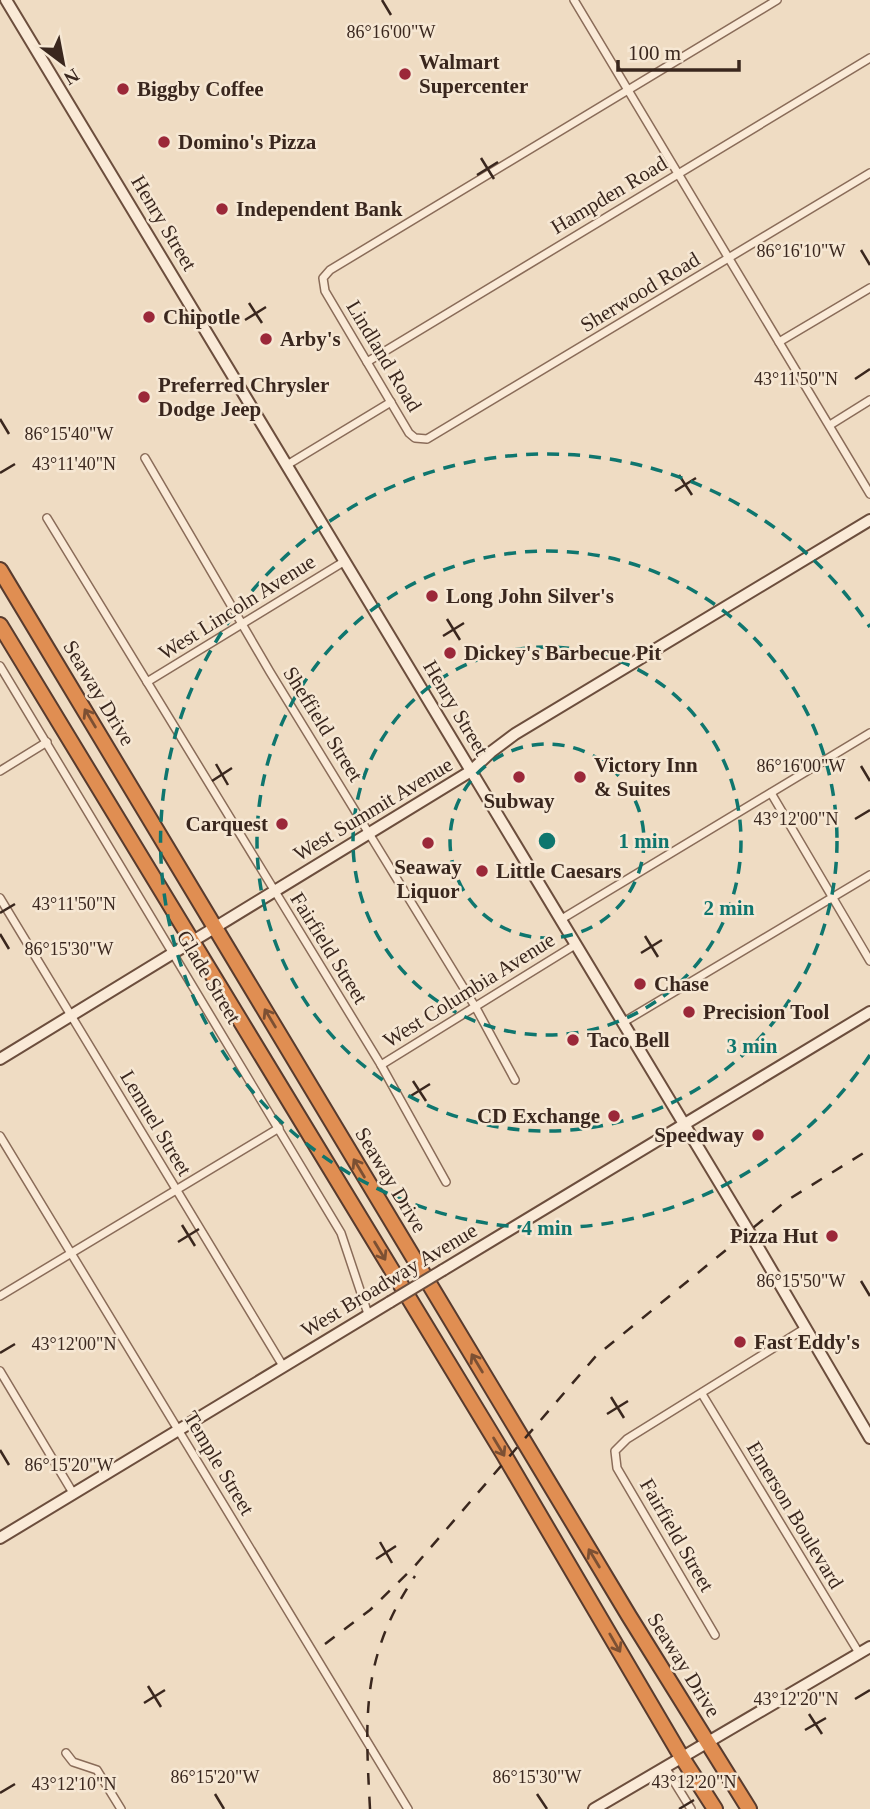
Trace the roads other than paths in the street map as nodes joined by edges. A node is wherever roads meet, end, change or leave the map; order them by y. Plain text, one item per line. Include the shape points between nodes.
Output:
1 (6, 0) edge
2 (574, 0) edge
3 (777, 0) edge
4 (870, 58) edge
5 (630, 89) junction
6 (870, 173) edge
7 (679, 174) junction
8 (729, 258) junction
9 (870, 288) edge
10 (779, 342) junction
11 (367, 362) junction
12 (870, 400) edge
13 (391, 401) junction
14 (830, 425) junction
15 (427, 439) joint
16 (145, 457) dead end
17 (287, 465) junction
18 (870, 494) edge
19 (47, 518) dead end
20 (870, 520) edge
21 (345, 561) junction
22 (0, 570) edge
23 (243, 624) junction
24 (0, 625) edge
25 (0, 666) edge
26 (147, 682) junction
27 (870, 733) edge
28 (47, 742) junction
29 (0, 771) edge
30 (471, 771) junction
31 (771, 793) junction
32 (106, 799) junction
33 (370, 834) junction
34 (870, 875) edge
35 (274, 892) junction
36 (0, 898) edge
37 (833, 898) junction
38 (202, 904) junction
39 (560, 920) junction
40 (216, 928) junction
41 (194, 940) junction
42 (575, 945) junction
43 (174, 953) junction
44 (870, 961) edge
45 (476, 1008) junction
46 (870, 1012) edge
47 (70, 1016) junction
48 (622, 1023) junction
49 (0, 1059) edge
50 (381, 1065) junction
51 (305, 1076) junction
52 (515, 1080) dead end
53 (683, 1123) junction
54 (279, 1128) junction
55 (0, 1136) edge
56 (446, 1182) dead end
57 (176, 1190) junction
58 (71, 1253) junction
59 (0, 1296) edge
60 (368, 1314) junction
61 (804, 1329) junction
62 (283, 1366) junction
63 (0, 1371) edge
64 (702, 1394) junction
65 (178, 1430) junction
66 (870, 1438) edge
67 (74, 1493) junction
68 (0, 1538) edge
69 (598, 1614) junction
70 (715, 1636) dead end
71 (870, 1647) edge
72 (859, 1653) junction
73 (697, 1725) junction
74 (708, 1742) junction
75 (66, 1753) dead end
76 (685, 1761) junction
77 (665, 1767) junction
78 (121, 1809) edge
79 (408, 1809) edge
80 (594, 1809) edge
81 (691, 1809) edge
82 (715, 1809) edge
83 (723, 1809) edge
84 (749, 1809) edge

1 - 17 street, Henry Street
2 - 5 street
3 - 5 street
4 - 7 street, Hampden Road
5 - 7 street
5 - 11 street, Lindland Road via 330,270 323,278 325,291
6 - 8 street, Sherwood Road
7 - 8 street
7 - 11 street, Hampden Road
8 - 10 street
8 - 15 street, Sherwood Road
9 - 10 street
10 - 14 street
11 - 13 street, Lindland Road
12 - 14 street
13 - 15 street, Lindland Road via 409,433 415,439
13 - 17 street
14 - 18 street
16 - 23 street, Sheffield Street
17 - 21 street, Henry Street
19 - 26 street, Fairfield Street
20 - 30 street, West Summit Avenue via 515,734
21 - 23 street, West Lincoln Avenue
21 - 30 street, Henry Street
38 -> 22 highway, Seaway Drive
23 - 26 street, West Lincoln Avenue
23 - 33 street, Sheffield Street
24 - 32 highway
25 - 28 street, Glade Street
26 - 35 street, Fairfield Street
27 - 31 street
28 - 29 street
28 - 43 street, Glade Street
30 - 33 street, West Summit Avenue
30 - 39 street, Henry Street
31 - 37 street
31 - 39 street
32 - 38 highway via 107,779 117,779 186,890
32 - 41 highway
33 - 35 street, West Summit Avenue
33 - 45 street, Sheffield Street
34 - 37 street
35 - 40 street, West Summit Avenue
35 - 50 street, Fairfield Street
36 - 47 street, Lemuel Street
37 - 44 street
37 - 48 street
38 - 40 highway, Seaway Drive
39 - 42 street, Henry Street
40 - 41 street, West Summit Avenue
51 -> 40 highway, Seaway Drive
41 - 43 street, West Summit Avenue
41 - 51 highway via 287,1085 297,1086
41 -> 69 highway
42 - 45 street, West Columbia Avenue
42 - 48 street, Henry Street
43 - 47 street, West Summit Avenue
43 - 54 street, Glade Street
45 - 50 street, West Columbia Avenue
45 - 52 street, Sheffield Street
46 - 53 street, West Broadway Avenue
47 - 49 street, West Summit Avenue
47 - 57 street, Lemuel Street
48 - 53 street, Henry Street
50 - 56 street, Fairfield Street
73 -> 51 highway, Seaway Drive
53 - 60 street, West Broadway Avenue, bridge
53 - 61 street, Henry Street
54 - 57 street
54 - 60 street, Glade Street via 341,1233
55 - 58 street, Temple Street
57 - 58 street
57 - 62 street, Lemuel Street
58 - 59 street
58 - 65 street, Temple Street
60 - 62 street, West Broadway Avenue
61 - 64 street
61 - 66 street, Henry Street
62 - 65 street, West Broadway Avenue
63 - 67 street
64 - 70 street, Fairfield Street via 627,1438 615,1451 617,1468
64 - 72 street, Emerson Boulevard
65 - 67 street, West Broadway Avenue
65 - 79 street, Temple Street
67 - 68 street, West Broadway Avenue
69 - 73 highway via 598,1601 610,1598 684,1715
69 -> 76 highway
71 - 72 street
72 - 74 street
73 - 74 highway, Seaway Drive
74 - 76 street
74 - 84 highway, Seaway Drive
75 - 78 street via 73,1762 97,1770
76 - 77 street
76 - 82 highway
76 - 83 highway via 704,1779
77 - 80 street
77 - 81 street

